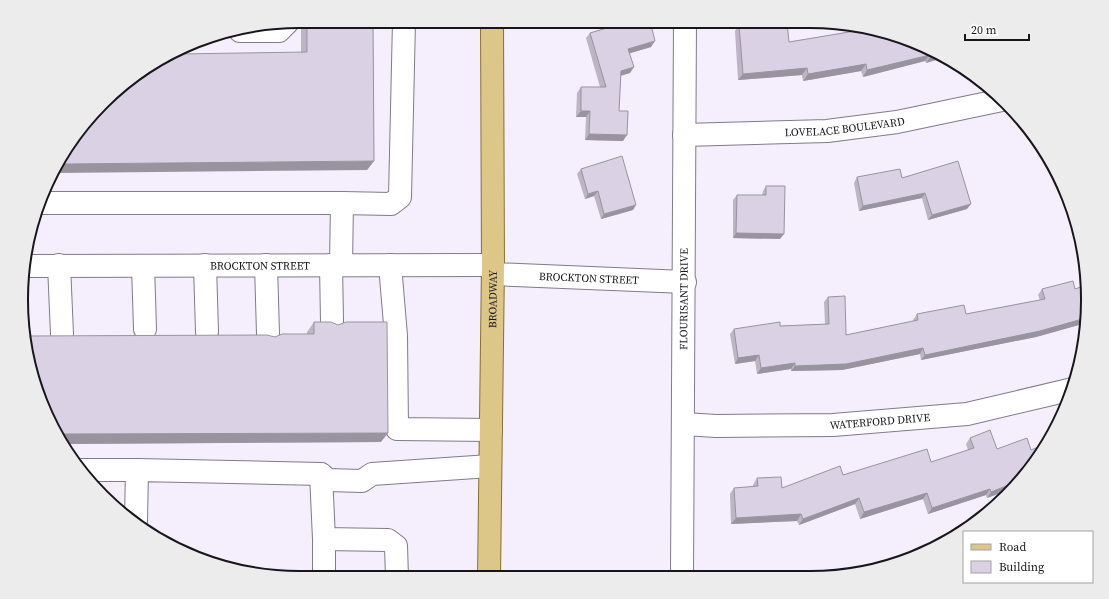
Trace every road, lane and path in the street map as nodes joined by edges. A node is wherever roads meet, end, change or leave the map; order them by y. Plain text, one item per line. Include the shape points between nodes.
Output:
1 (404, 28) edge
2 (492, 28) edge
3 (685, 28) edge
4 (282, 29) edge
5 (258, 31) edge
6 (995, 101) edge
7 (684, 135) junction
8 (46, 203) edge
9 (342, 203) junction
10 (205, 265) junction
11 (266, 265) junction
12 (336, 265) junction
13 (390, 265) junction
14 (30, 266) edge
15 (59, 266) junction
16 (143, 266) junction
17 (493, 269) junction
18 (685, 282) junction
19 (332, 322) edge
20 (145, 329) dead end
21 (207, 332) dead end
22 (62, 334) edge
23 (268, 334) edge
24 (1065, 392) edge
25 (684, 424) junction
26 (491, 430) junction
27 (490, 466) junction
28 (88, 470) edge
29 (137, 470) junction
30 (321, 474) junction
31 (136, 516) edge
32 (324, 539) junction
33 (324, 571) edge
34 (397, 571) edge
35 (489, 571) edge
36 (682, 571) edge

1 - 9 street via 400,197 391,204
2 - 17 main road, BROADWAY
3 - 7 street, FLOURISANT DRIVE
4 - 5 street
6 - 7 street, LOVELACE BOULEVARD via 897,122 827,131
7 - 18 street, FLOURISANT DRIVE
8 - 9 street
9 - 12 street
10 - 11 street, BROCKTON STREET
10 - 16 street, BROCKTON STREET
10 - 21 street
11 - 12 street, BROCKTON STREET
11 - 23 street
12 - 13 street, BROCKTON STREET
12 - 19 street
13 - 17 street, BROCKTON STREET
13 - 26 street via 396,336 397,429
14 - 15 street, BROCKTON STREET
15 - 16 street, BROCKTON STREET
15 - 22 street
16 - 20 street
17 - 18 street, BROCKTON STREET
17 - 26 main road, BROADWAY
18 - 25 street, FLOURISANT DRIVE
24 - 25 street, WATERFORD DRIVE via 967,414 832,425
25 - 36 street, FLOURISANT DRIVE
26 - 27 main road, BROADWAY
27 - 30 street via 372,474 362,481 328,480
27 - 35 main road, BROADWAY
28 - 29 street
29 - 30 street
29 - 31 street
30 - 32 street
32 - 33 street
32 - 34 street via 388,540 396,546

